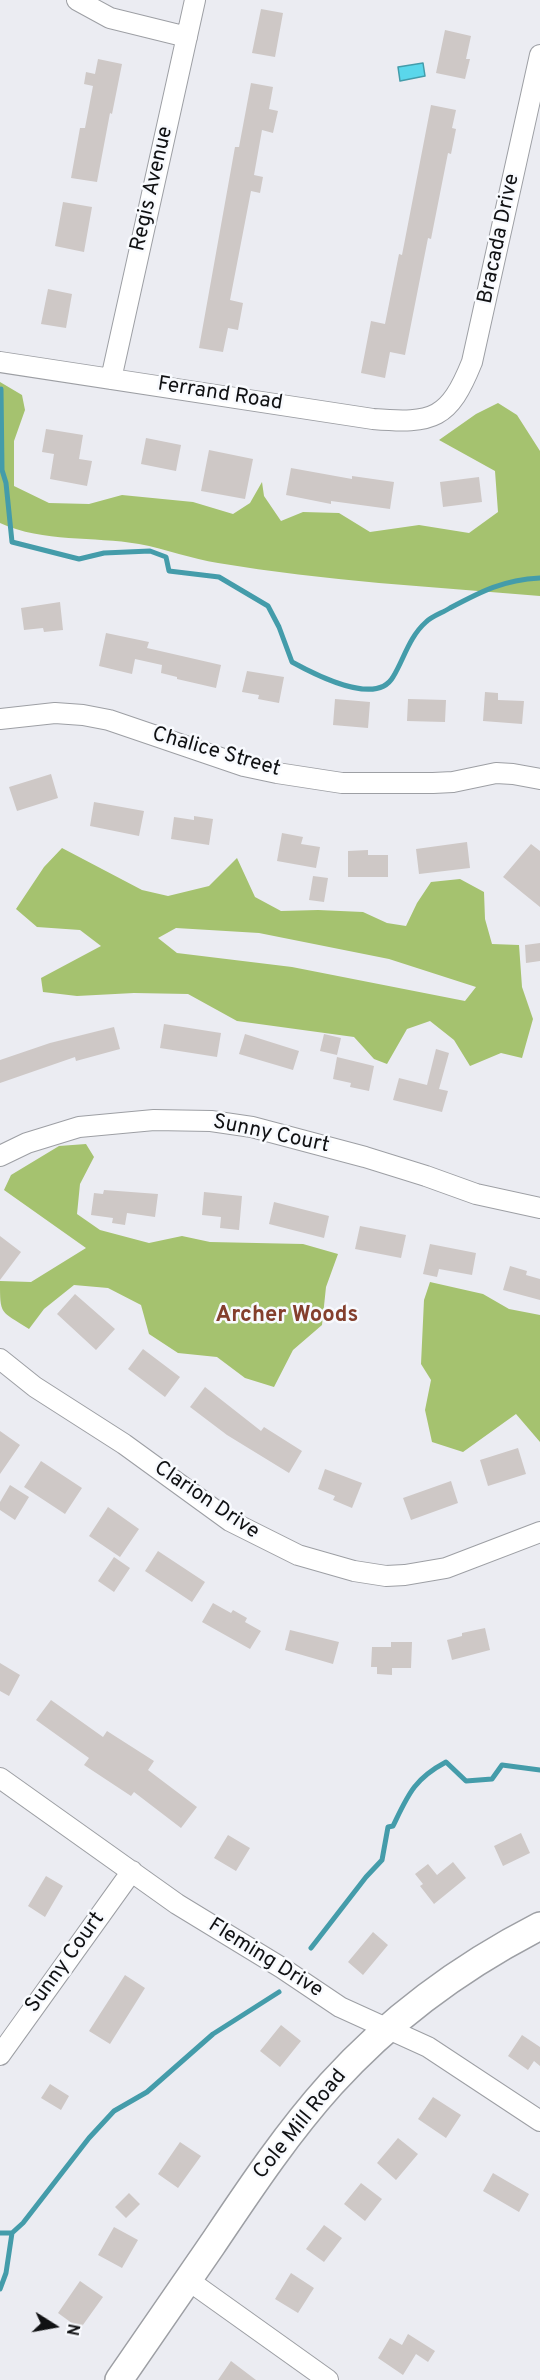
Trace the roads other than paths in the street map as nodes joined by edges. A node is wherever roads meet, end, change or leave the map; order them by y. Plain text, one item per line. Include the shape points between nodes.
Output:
1 (77, 0) edge
2 (195, 0) edge
3 (187, 37) junction
4 (540, 55) edge
5 (0, 362) edge
6 (111, 379) junction
7 (440, 414) joint
8 (0, 719) edge
9 (540, 780) edge
10 (0, 1156) edge
11 (540, 1208) edge
12 (0, 1359) edge
13 (540, 1532) edge
14 (0, 1778) edge
15 (132, 1871) junction
16 (540, 1926) edge
17 (389, 2030) junction
18 (0, 2055) edge
19 (540, 2121) edge
20 (188, 2280) junction
21 (119, 2380) edge
22 (328, 2380) edge

1 - 3 street via 110,18
2 - 3 street, Regis Avenue
3 - 6 street, Regis Avenue
4 - 7 street, Bracada Drive via 472,362 461,389
5 - 6 street, Ferrand Road
6 - 7 street, Ferrand Road via 374,419 421,420
8 - 9 street, Chalice Street via 55,713 83,715 109,720 243,766 342,783 453,782 495,773
10 - 11 street, Sunny Court via 79,1127 154,1120 211,1121 252,1127 365,1156 476,1194
12 - 13 street, Clarion Drive via 230,1521 298,1555 354,1571 405,1575 446,1568
14 - 15 street, Fleming Drive
15 - 17 street, Fleming Drive via 340,2007
15 - 18 street, Sunny Court
16 - 17 street, Cole Mill Road via 459,1972
17 - 19 street, Fleming Drive via 428,2047
17 - 20 street, Cole Mill Road via 331,2084 300,2121
20 - 21 street, Cole Mill Road
20 - 22 street

